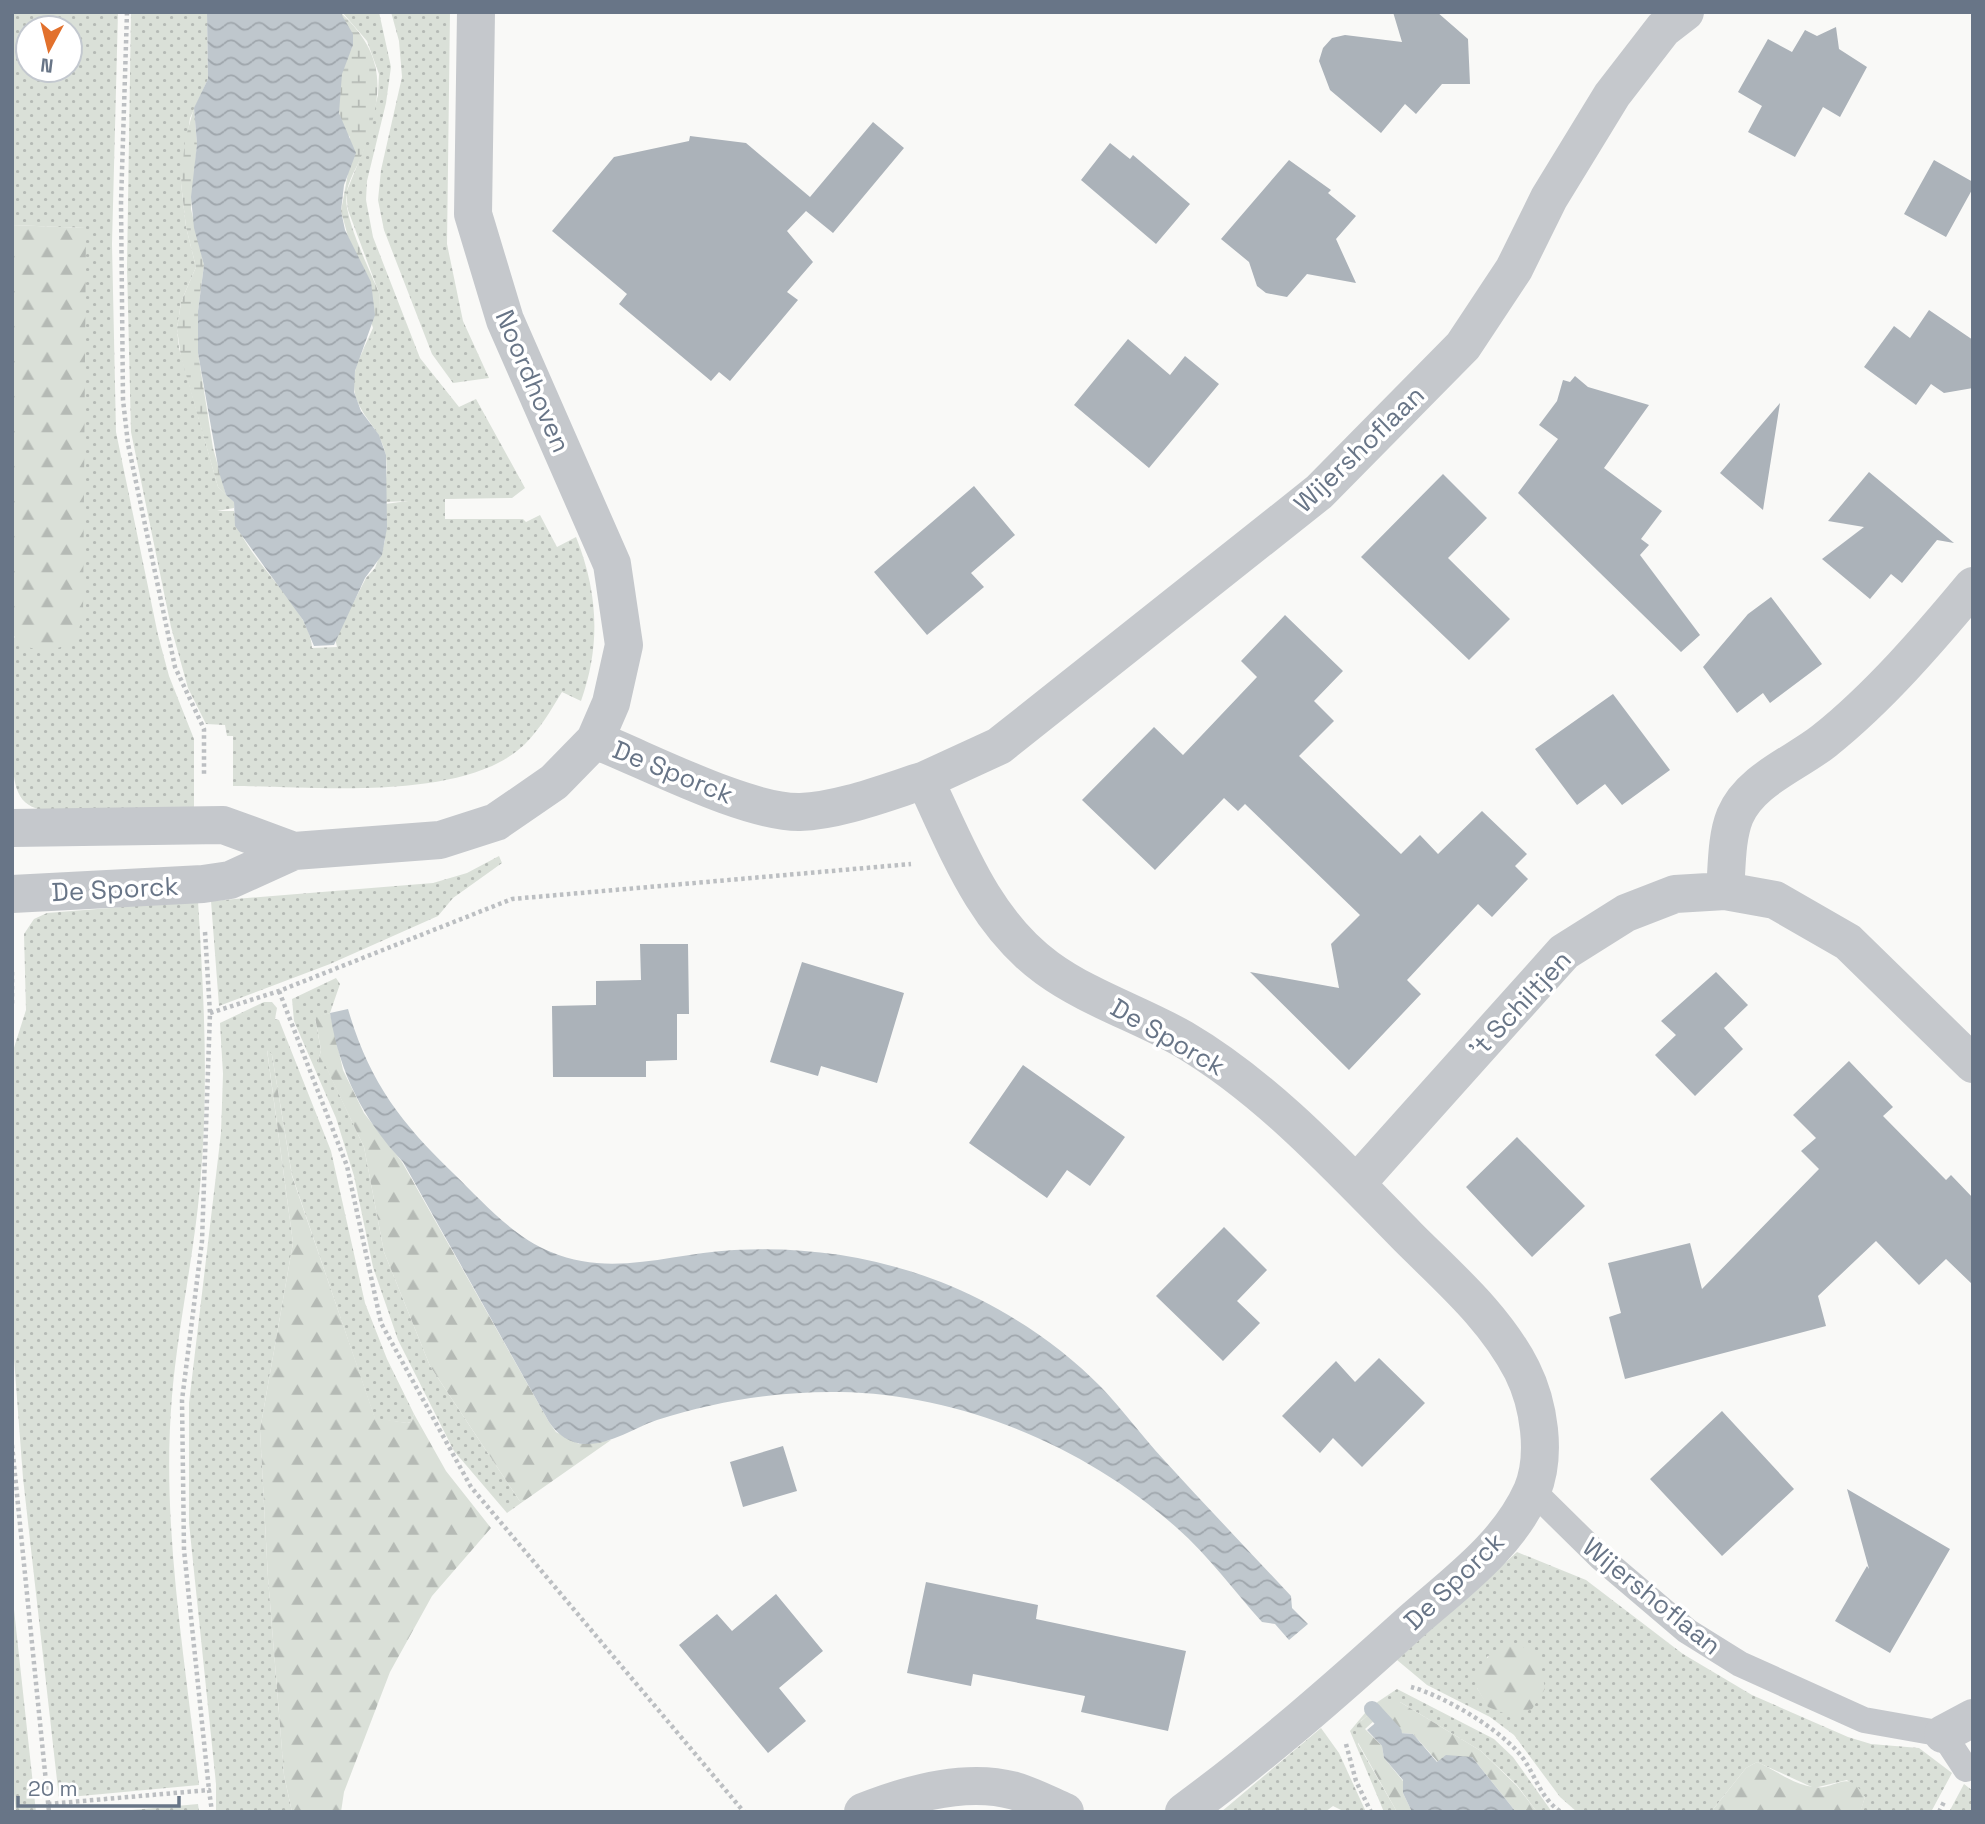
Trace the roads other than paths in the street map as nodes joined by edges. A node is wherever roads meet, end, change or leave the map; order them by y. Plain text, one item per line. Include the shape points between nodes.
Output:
1 (476, 12) edge
2 (1685, 12) edge
3 (1973, 586) edge
4 (595, 740) junction
5 (925, 780) junction
6 (12, 828) edge
7 (294, 851) junction
8 (1726, 891) junction
9 (12, 894) edge
10 (1973, 1064) edge
11 (1356, 1184) junction
12 (1532, 1490) junction
13 (1958, 1726) edge
14 (1966, 1769) dead end
15 (863, 1812) edge
16 (1065, 1812) edge
17 (1184, 1812) edge

1 - 4 street, Noordhoven via 473,214 505,320 611,564 624,645 611,703
2 - 5 street, Wijershoflaan via 1663,29 1612,95 1549,198 1514,269 1463,346 1329,482 999,746
3 - 8 street via 1923,646 1825,740 1760,784 1735,816
4 - 5 street, De Sporck via 766,810 803,812
4 - 7 street, De Sporck via 554,782 496,822 440,840
5 - 11 street, De Sporck via 982,900 1046,968 1183,1039 1250,1085
6 - 7 street, De Sporck via 223,825
7 - 9 street, De Sporck via 230,880
8 - 10 street, 't Schiltjen via 1775,900 1848,942
8 - 11 street, 't Schiltjen via 1675,894 1626,913 1564,952
11 - 12 street, De Sporck via 1486,1315 1523,1372 1538,1423 1540,1457
12 - 13 lane, Wijershoflaan via 1686,1631 1740,1664 1864,1720
12 - 17 street, De Sporck via 1498,1545 1327,1698
13 - 14 lane, Wijershoflaan
15 - 16 street via 907,1794 960,1786 1014,1790

